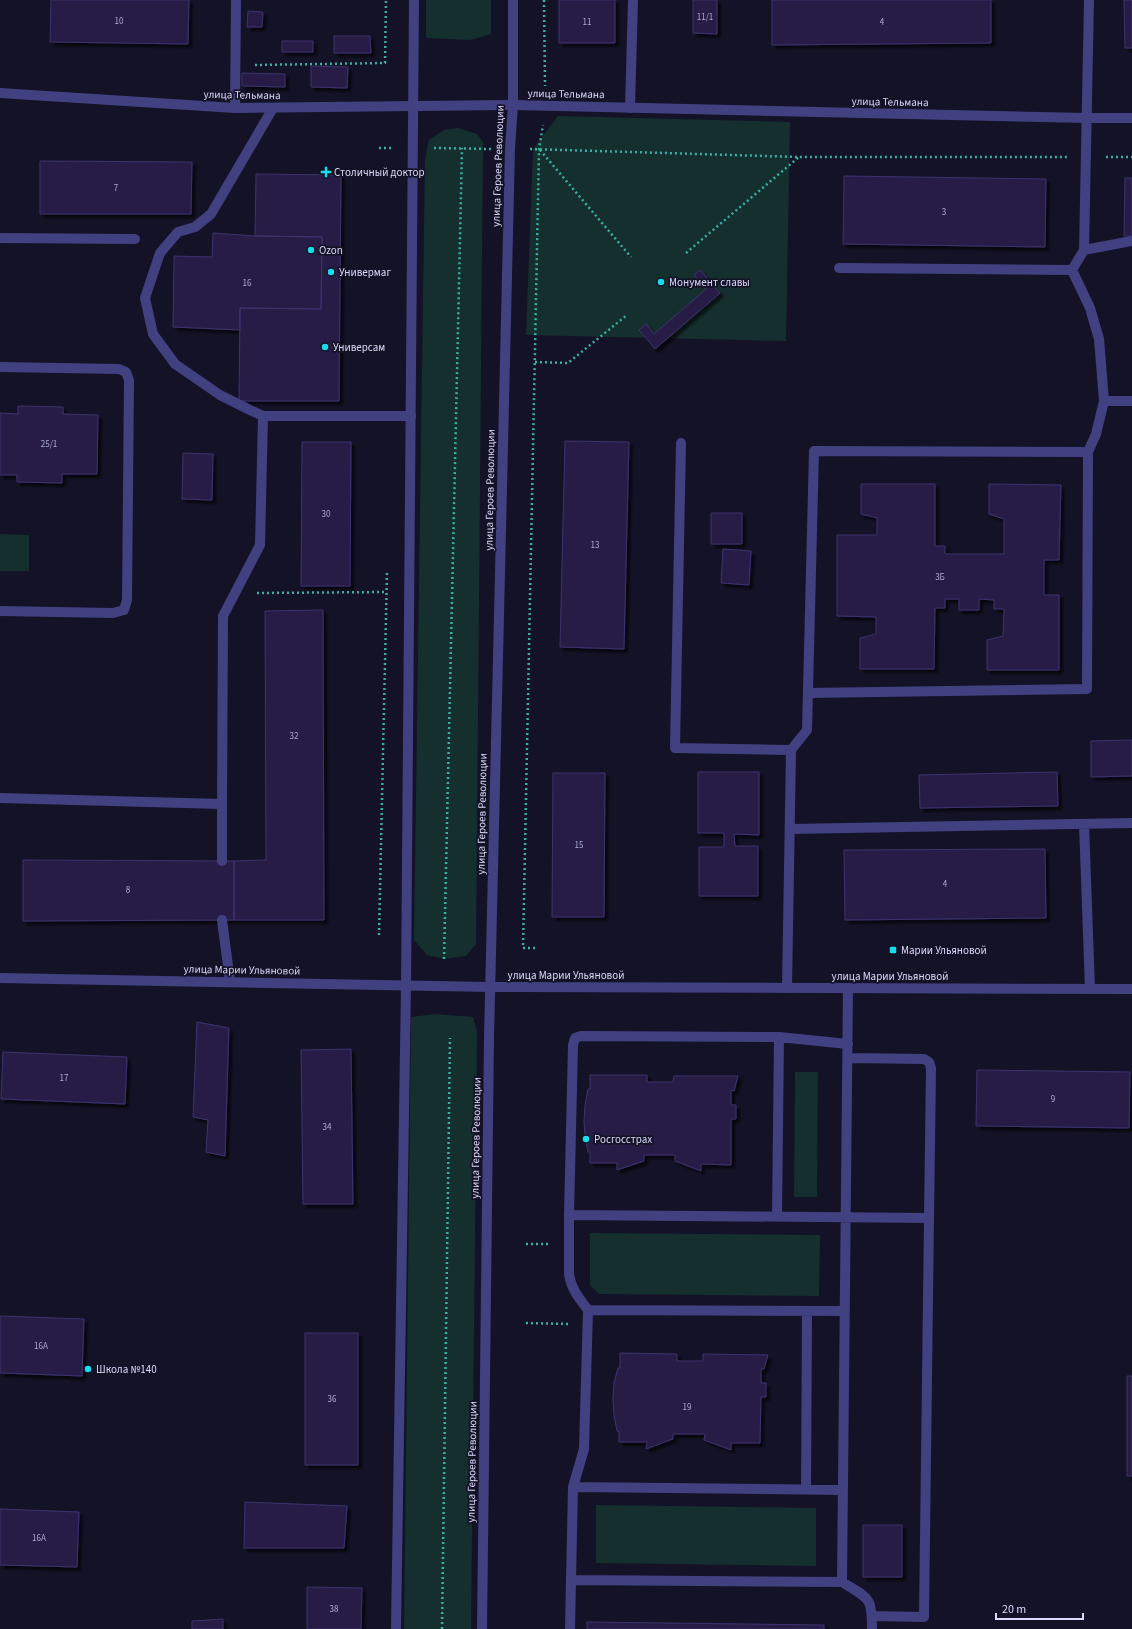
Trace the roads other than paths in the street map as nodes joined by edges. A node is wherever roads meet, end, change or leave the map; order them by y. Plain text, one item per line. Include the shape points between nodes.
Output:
1 (236, 0) edge
2 (414, 0) edge
3 (513, 0) edge
4 (633, 0) edge
5 (1089, 0) edge
6 (0, 93) edge
7 (513, 105) junction
8 (414, 106) junction
9 (235, 108) junction
10 (273, 108) junction
11 (630, 108) junction
12 (1087, 118) junction
13 (1132, 118) edge
14 (0, 238) edge
15 (135, 239) dead end
16 (1132, 241) edge
17 (1084, 250) junction
18 (839, 268) dead end
19 (1072, 270) junction
20 (0, 367) edge
21 (1104, 401) junction
22 (1132, 401) edge
23 (263, 416) junction
24 (410, 416) junction
25 (681, 443) dead end
26 (1088, 452) junction
27 (0, 611) edge
28 (808, 693) junction
29 (791, 750) junction
30 (0, 798) edge
31 (222, 804) junction
32 (1132, 823) edge
33 (1084, 824) junction
34 (790, 829) junction
35 (222, 861) dead end
36 (222, 920) dead end
37 (0, 978) edge
38 (230, 982) junction
39 (406, 985) junction
40 (490, 987) junction
41 (787, 988) junction
42 (848, 988) junction
43 (1090, 988) junction
44 (1132, 989) edge
45 (779, 1037) junction
46 (848, 1044) junction
47 (848, 1058) junction
48 (569, 1215) junction
49 (777, 1216) junction
50 (846, 1217) junction
51 (929, 1218) junction
52 (588, 1310) junction
53 (807, 1310) junction
54 (845, 1311) junction
55 (573, 1487) junction
56 (806, 1489) junction
57 (843, 1490) junction
58 (571, 1580) junction
59 (842, 1582) junction
60 (872, 1616) junction
61 (396, 1629) edge
62 (482, 1629) edge
63 (570, 1629) edge
64 (872, 1629) edge

1 - 9 street
2 - 8 street
3 - 7 street, улица Героев Революции
4 - 11 street
5 - 12 street
6 - 9 street, улица Тельмана
7 - 8 street, улица Тельмана
7 - 11 street, улица Тельмана
7 - 40 street, улица Героев Революции
8 - 10 street, улица Тельмана
8 - 24 street
9 - 10 street, улица Тельмана
10 - 23 street via 211,214 195,227 178,232 160,253 145,298 153,334 175,364 220,395
11 - 12 street, улица Тельмана
12 - 13 street, улица Тельмана
12 - 17 street
14 - 15 street
16 - 17 street
17 - 19 street
18 - 19 street
19 - 21 street via 1090,308 1099,339
20 - 27 street via 119,369 126,372 129,380 124,610 114,613
21 - 22 street
21 - 26 street via 1096,434
23 - 24 street
23 - 31 street via 260,545 223,616
24 - 39 street
25 - 29 street via 675,748
26 - 28 street via 1087,689
26 - 28 street via 814,451
28 - 29 street via 807,730
29 - 34 street
30 - 31 street
31 - 35 street
32 - 33 street
33 - 34 street
33 - 43 street
34 - 41 street
36 - 38 street
37 - 38 street, улица Марии Ульяновой
38 - 39 street, улица Марии Ульяновой
39 - 40 street, улица Марии Ульяновой
39 - 61 street
40 - 41 street, улица Марии Ульяновой
40 - 62 street, улица Героев Революции
41 - 42 street, улица Марии Ульяновой
42 - 43 street, улица Марии Ульяновой
42 - 46 street
43 - 44 street, улица Марии Ульяновой
45 - 46 street
45 - 48 street via 575,1038 572,1045
45 - 49 street
46 - 47 street
47 - 50 street
47 - 51 street via 924,1059 929,1062 932,1068
48 - 49 street
48 - 52 street via 570,1283
49 - 50 street
50 - 51 street
50 - 54 street
51 - 60 street via 924,1617
52 - 53 street
52 - 55 street via 584,1449
53 - 54 street
53 - 56 street
54 - 57 street
55 - 56 street
55 - 58 street
56 - 57 street
57 - 59 street
58 - 59 street
58 - 63 street
59 - 60 street via 870,1602
60 - 64 street

